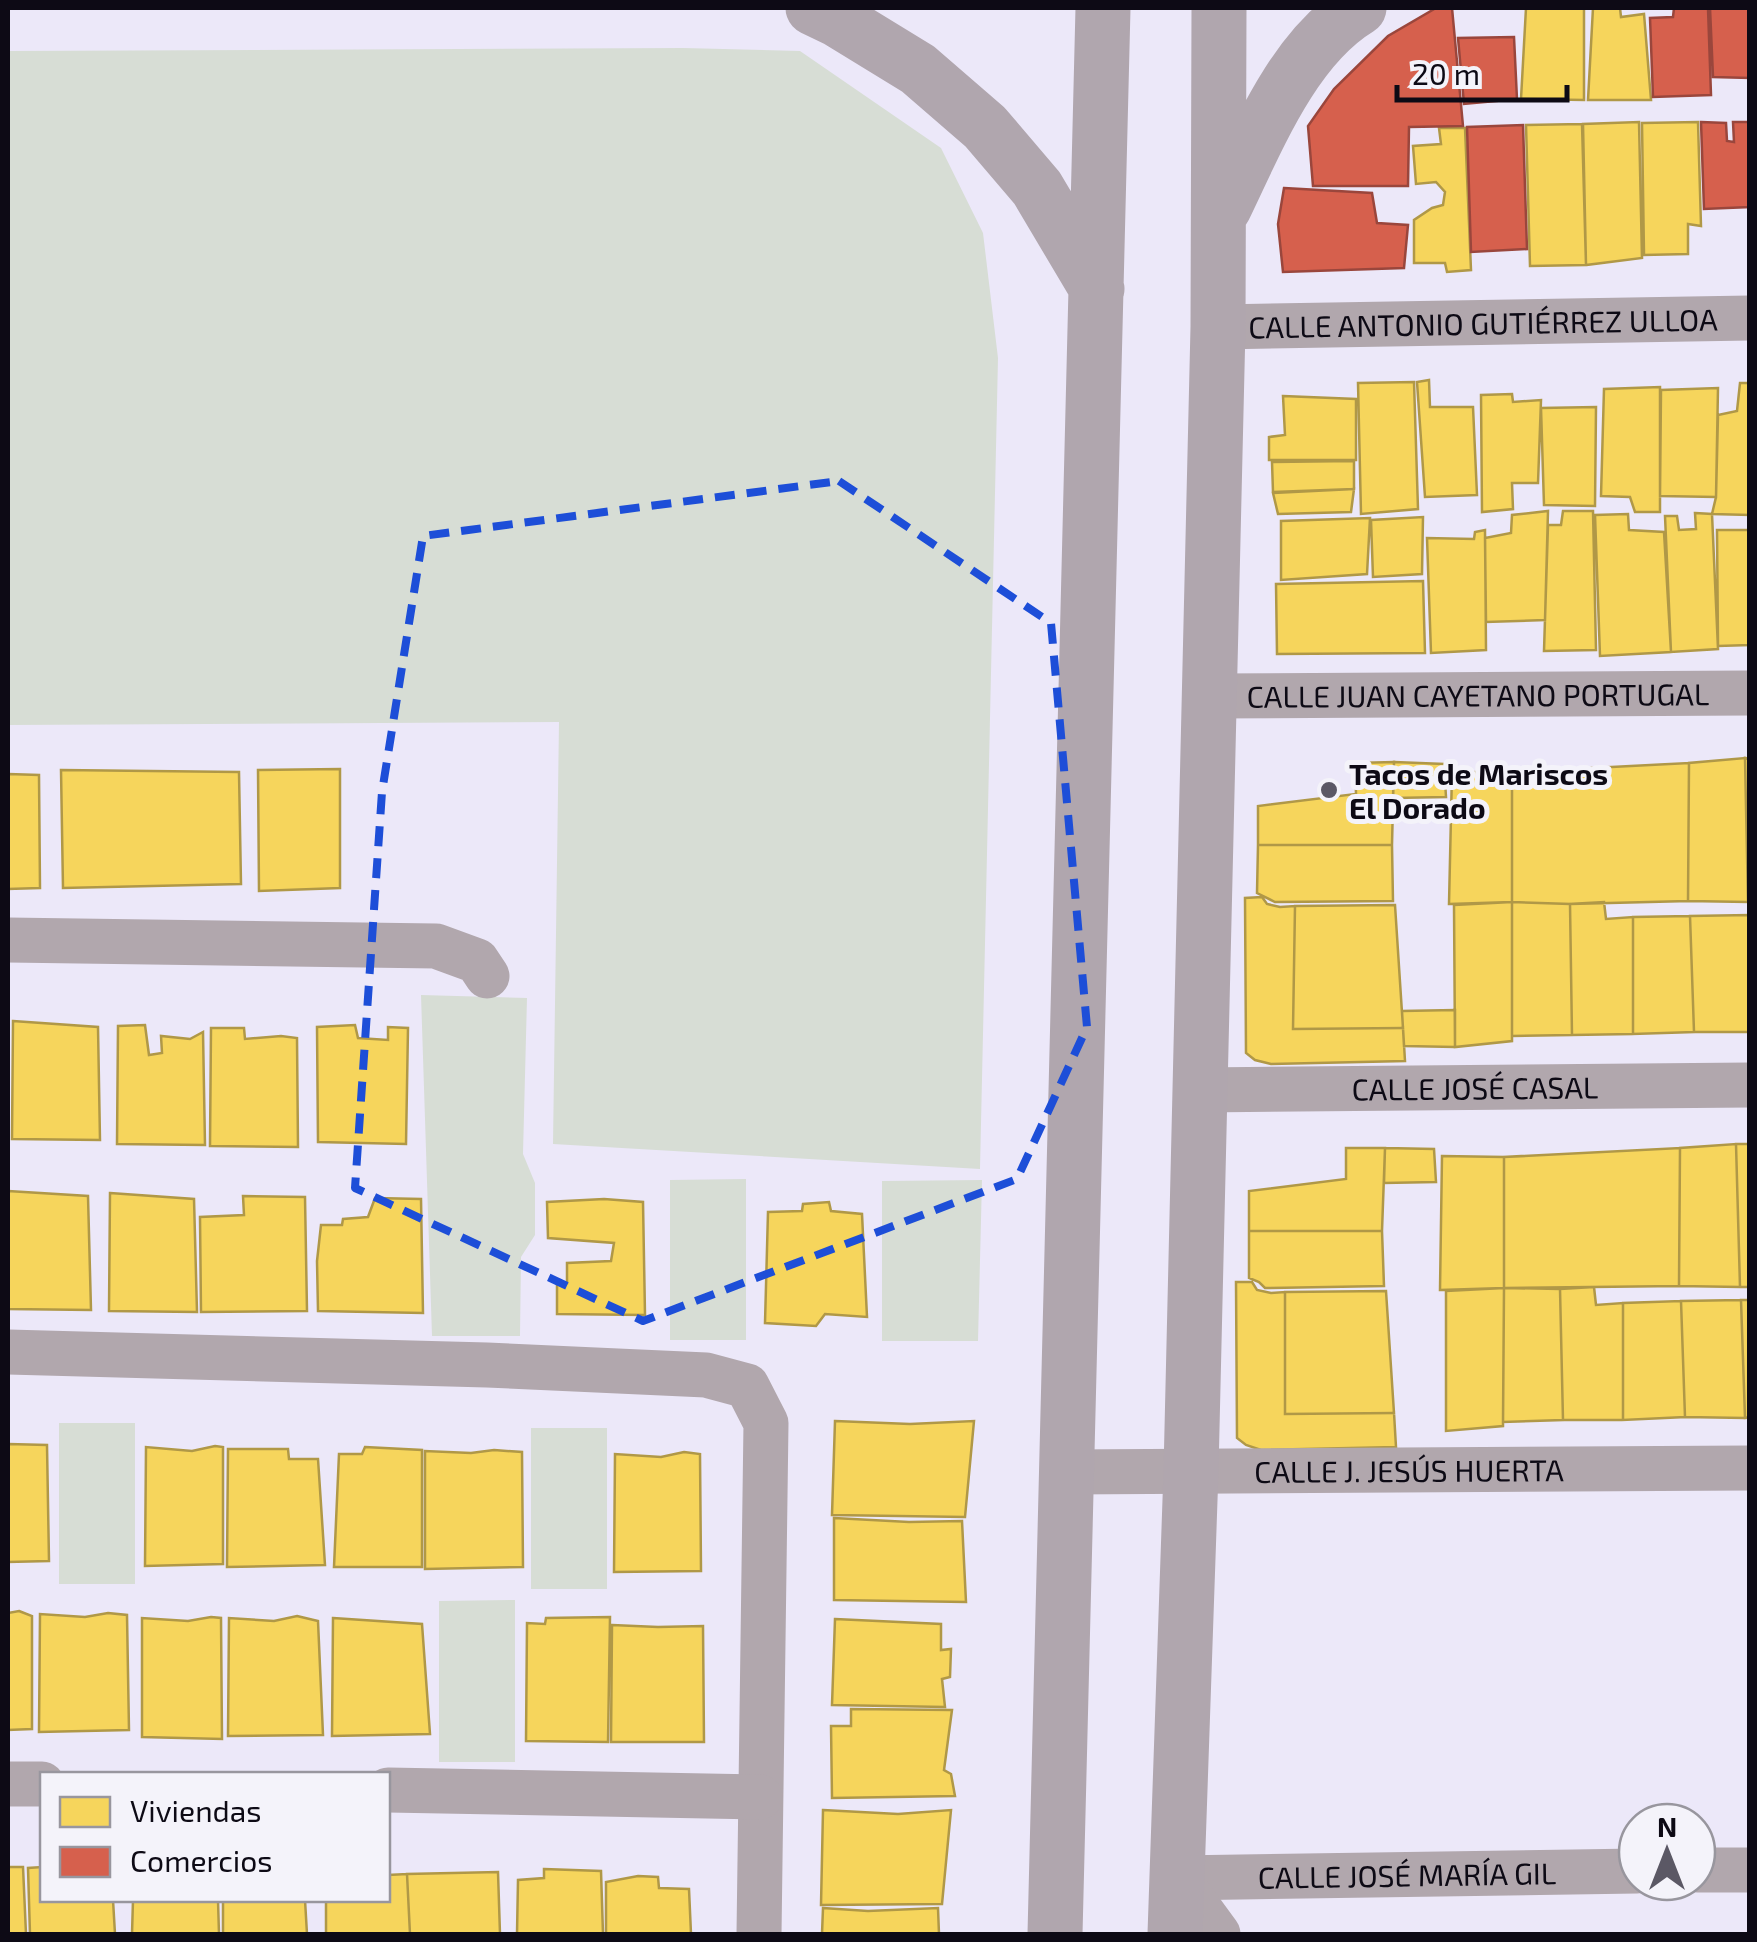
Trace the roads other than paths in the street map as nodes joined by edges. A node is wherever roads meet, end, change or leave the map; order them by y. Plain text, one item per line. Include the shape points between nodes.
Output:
1 (813, 8) edge
2 (1103, 8) edge
3 (1220, 8) edge
4 (1359, 8) edge
5 (1218, 220) junction
6 (1097, 289) junction
7 (1750, 318) edge
8 (1218, 327) junction
9 (1750, 693) edge
10 (1208, 696) junction
11 (8, 940) edge
12 (488, 976) dead end
13 (1750, 1085) edge
14 (1200, 1090) junction
15 (8, 1352) edge
16 (1750, 1468) edge
17 (1191, 1471) junction
18 (1067, 1472) junction
19 (8, 1784) edge
20 (40, 1784) edge
21 (390, 1790) edge
22 (760, 1797) junction
23 (1717, 1870) edge
24 (1750, 1870) edge
25 (1617, 1871) edge
26 (1177, 1878) junction
27 (759, 1934) edge
28 (1055, 1934) edge
29 (1175, 1934) edge
30 (1218, 1934) edge

1 - 6 main road via 918,69 984,127 1037,188
2 - 6 main road
3 - 5 main road
4 - 5 main road via 1292,74
5 - 8 main road
6 - 18 main road
7 - 8 street, CALLE ANTONIO GUTIÉRREZ ULLOA
8 - 10 main road
9 - 10 street, CALLE JUAN CAYETANO PORTUGAL
10 - 14 main road
11 - 12 street via 436,946 477,962
13 - 14 street, CALLE JOSÉ CASAL
14 - 17 main road
15 - 22 street via 486,1364 706,1375 747,1386 766,1422
16 - 17 street, CALLE J. JESÚS HUERTA
17 - 18 street, CALLE J. JESÚS HUERTA
17 - 26 main road
18 - 28 main road
19 - 20 street
21 - 22 street
22 - 27 street
23 - 24 street
25 - 26 street, CALLE JOSÉ MARÍA GIL
26 - 29 main road
26 - 30 street

